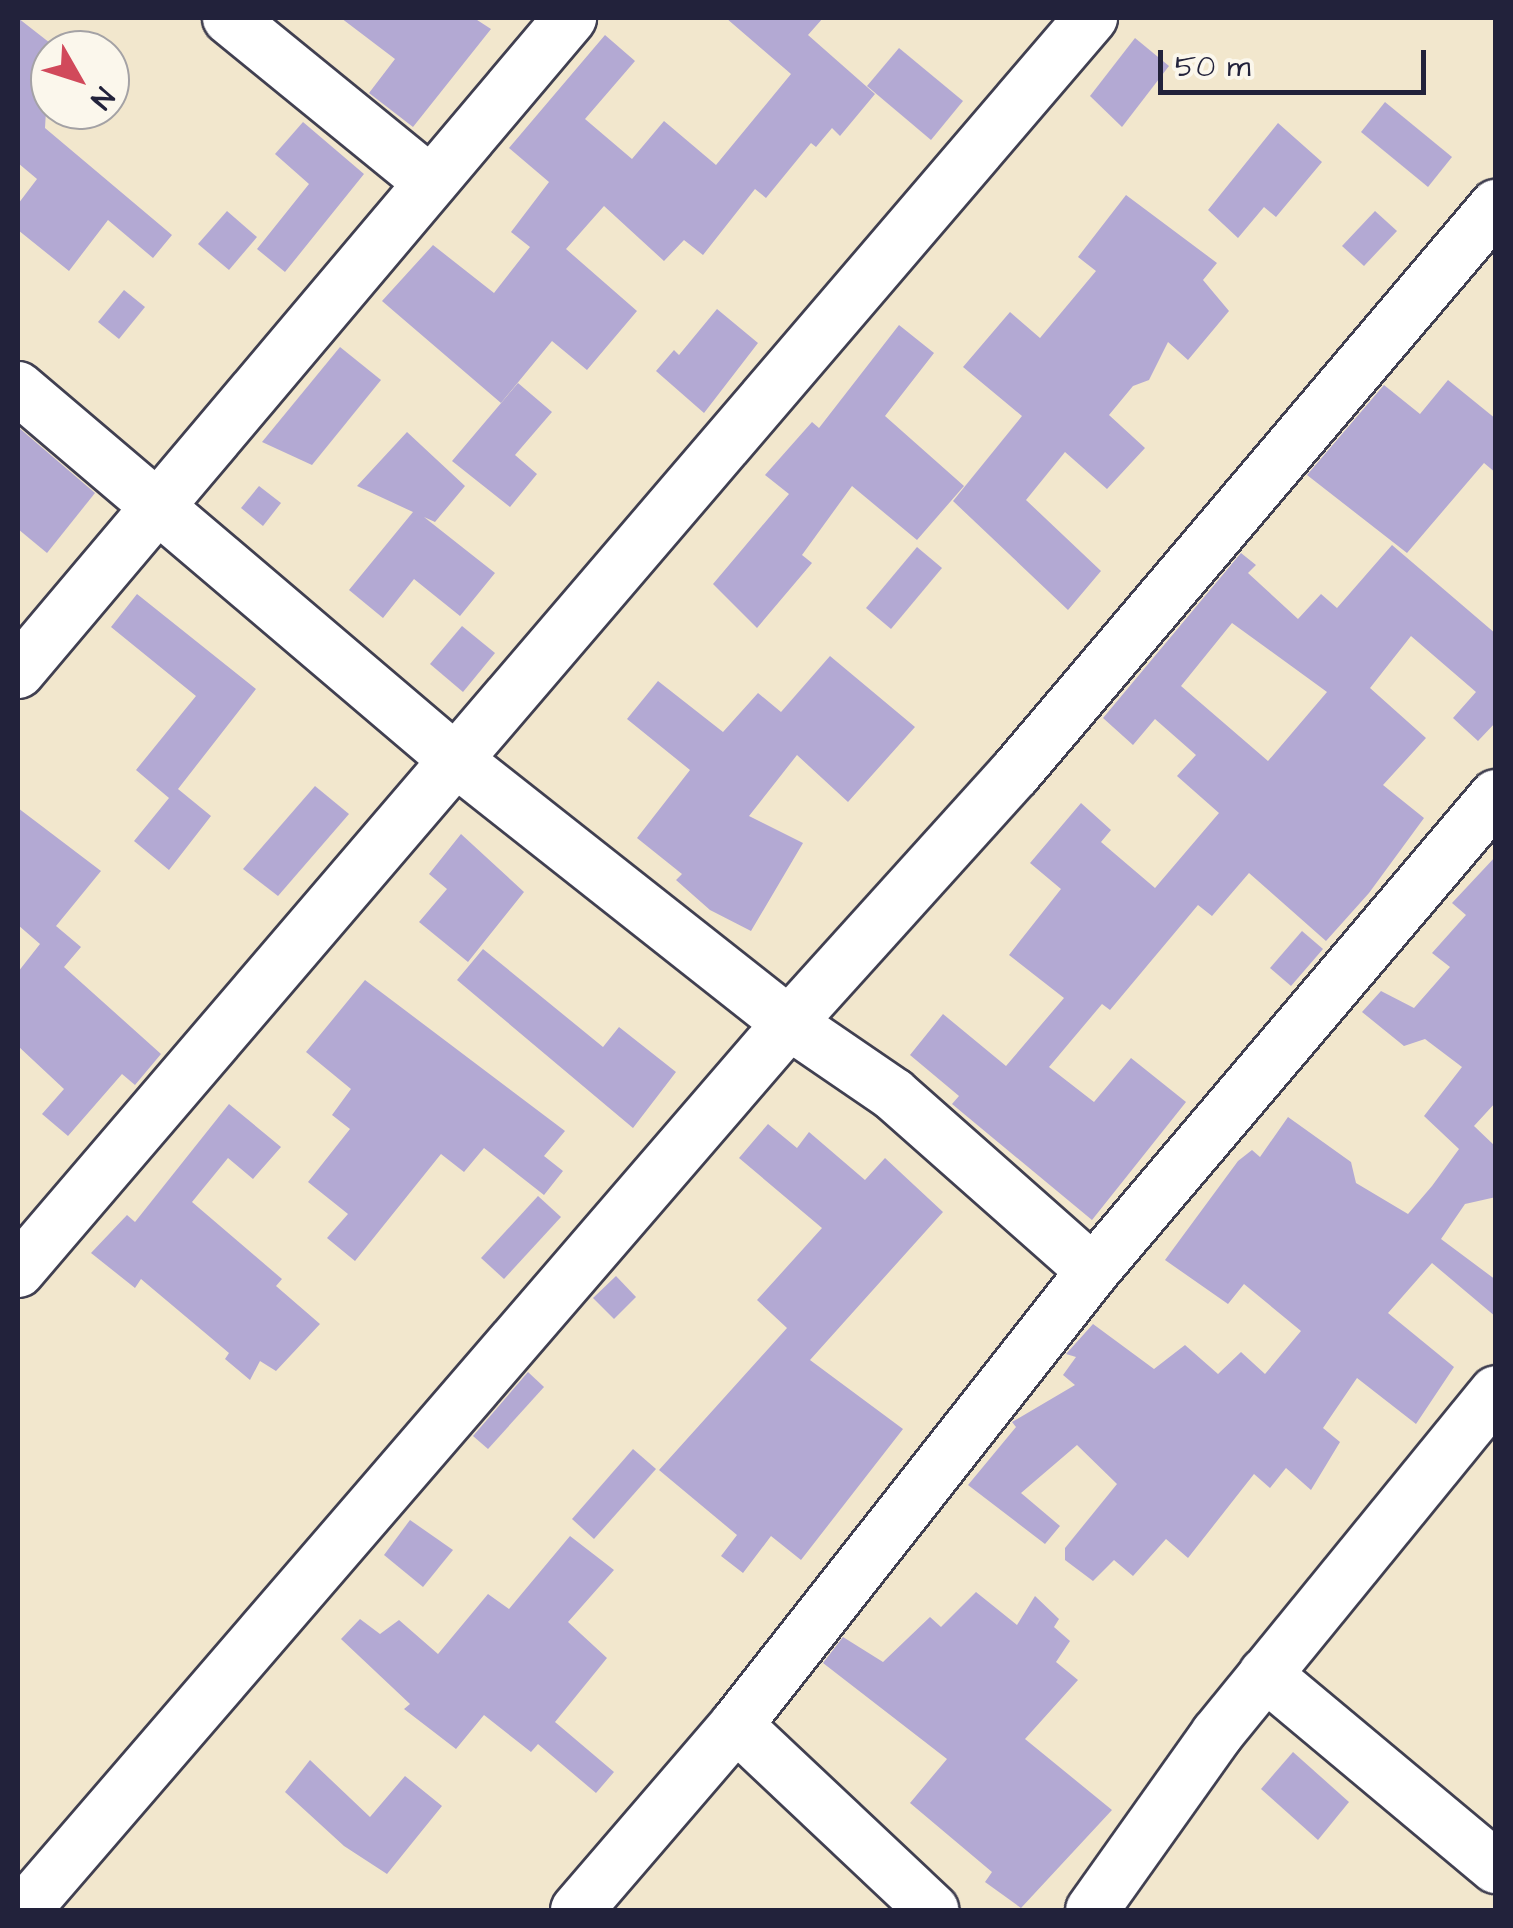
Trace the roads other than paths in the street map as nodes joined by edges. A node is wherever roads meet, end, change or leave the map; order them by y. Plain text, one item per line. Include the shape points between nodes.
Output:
1 (229, 18) edge
2 (570, 18) edge
3 (1091, 18) edge
4 (429, 181) junction
5 (1496, 206) edge
6 (18, 388) edge
7 (161, 504) junction
8 (18, 672) edge
9 (452, 757) junction
10 (1491, 810) edge
11 (789, 1023) junction
12 (18, 1271) edge
13 (1093, 1271) junction
14 (1496, 1392) edge
15 (1264, 1674) junction
16 (736, 1725) junction
17 (1496, 1867) edge
18 (24, 1910) edge
19 (578, 1910) edge
20 (932, 1910) edge
21 (1092, 1910) edge

1 - 4 street
2 - 4 street
3 - 9 street
4 - 7 street
5 - 11 street via 1015,773
6 - 7 street
7 - 8 street
7 - 9 street
9 - 11 street
9 - 12 street
10 - 13 street
11 - 13 street via 893,1094
11 - 18 street
13 - 16 street
14 - 15 street
15 - 17 street
15 - 21 street
16 - 19 street
16 - 20 street

